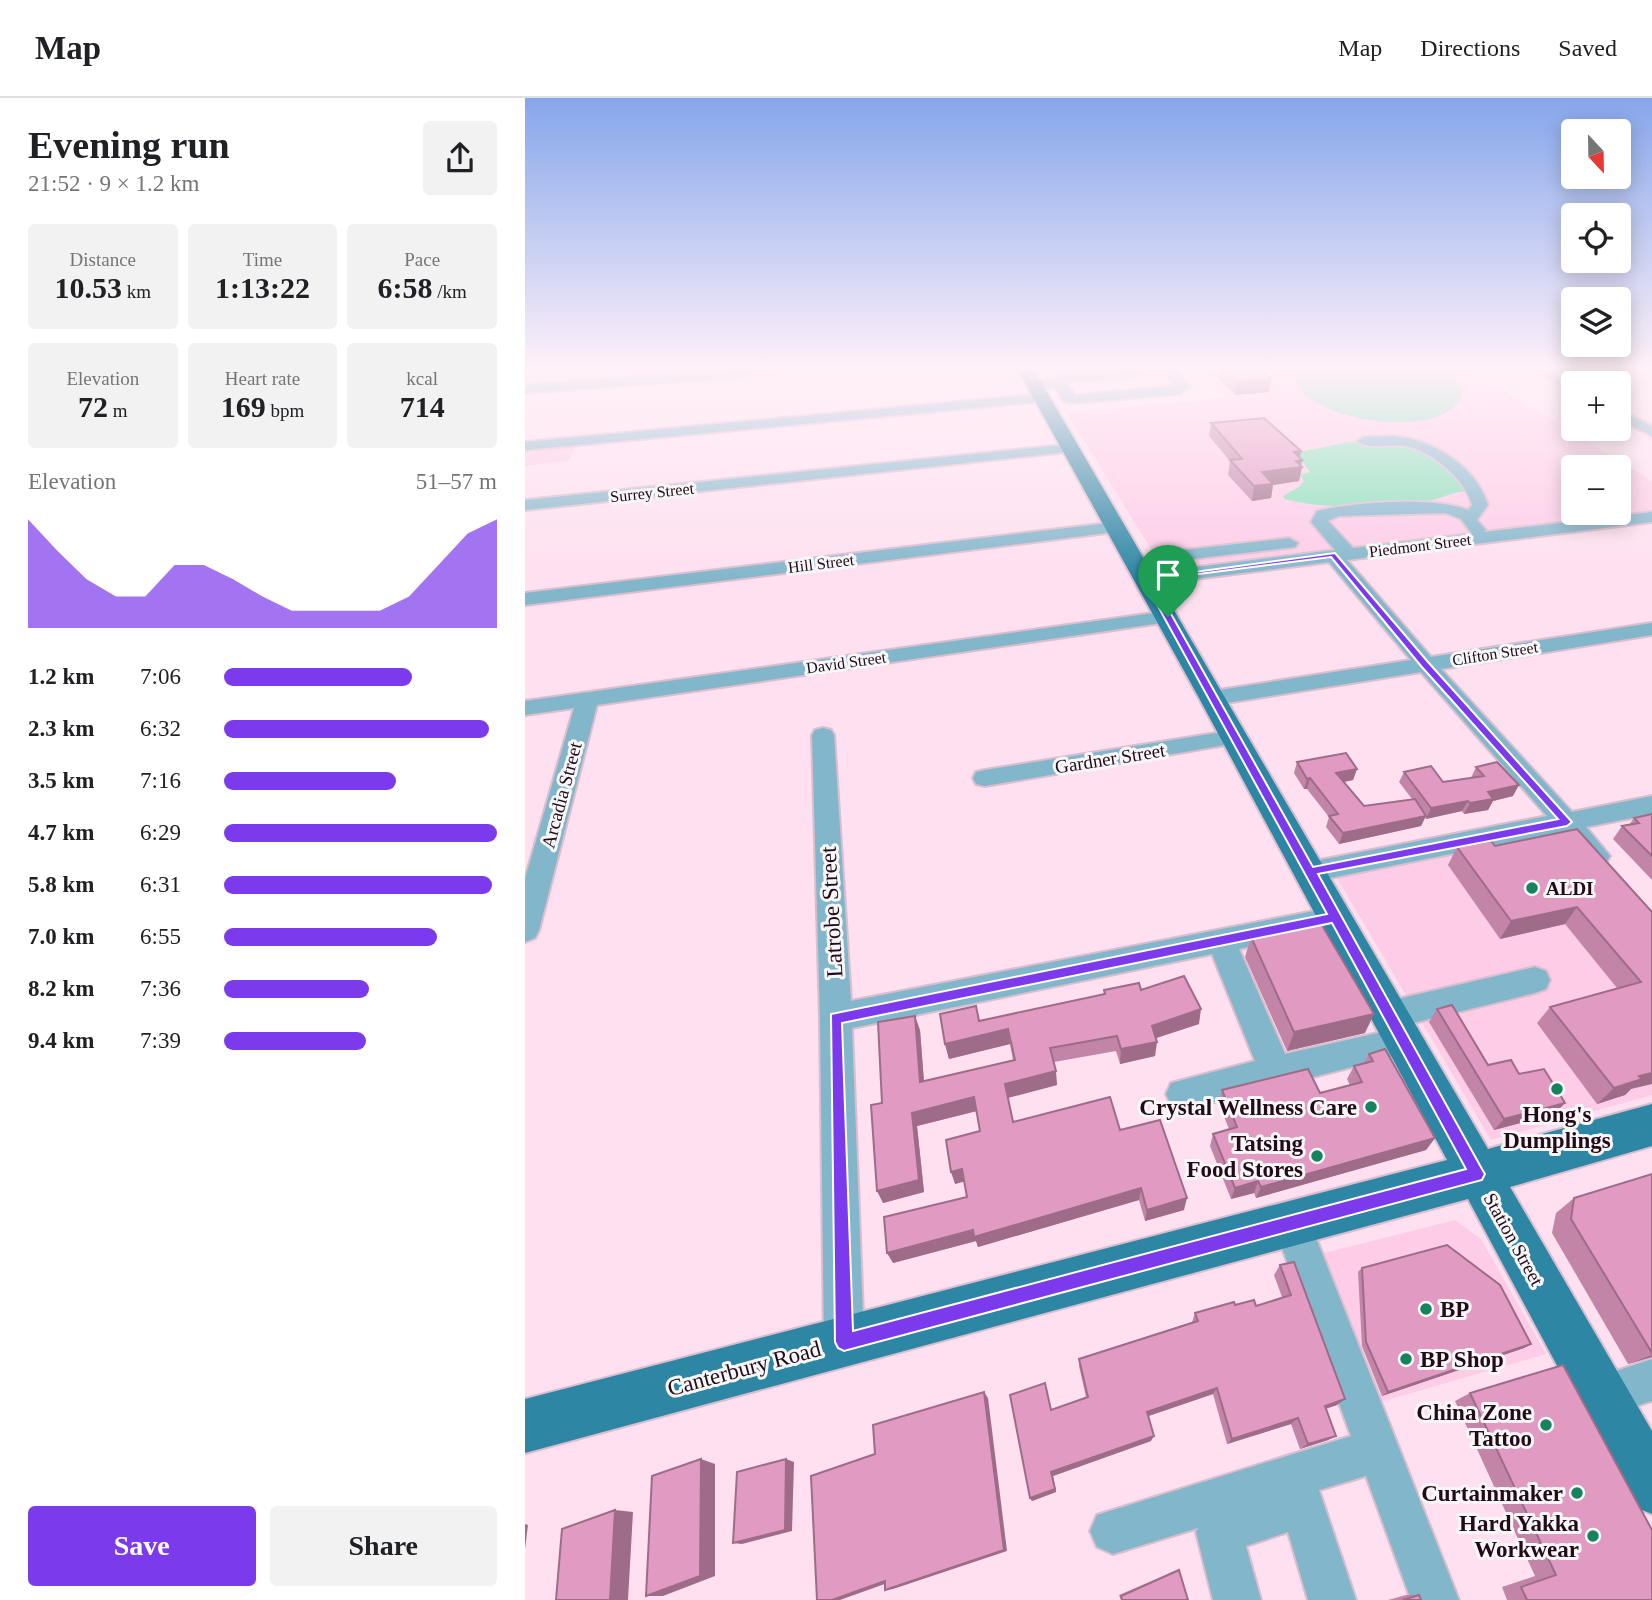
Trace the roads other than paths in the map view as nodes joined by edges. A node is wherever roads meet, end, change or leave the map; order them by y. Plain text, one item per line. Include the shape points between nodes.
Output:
1 (574, 440) edge
2 (1068, 440) edge
3 (1364, 441) dead end
4 (525, 446) edge
5 (1072, 449) junction
6 (525, 505) edge
7 (1359, 510) joint
8 (1466, 516) junction
9 (1648, 521) edge
10 (1117, 527) junction
11 (1485, 537) junction
12 (1338, 548) junction
13 (1183, 555) dead end
14 (1147, 579) junction
15 (525, 599) edge
16 (1168, 617) junction
17 (1652, 629) edge
18 (1425, 664) junction
19 (1213, 698) junction
20 (587, 699) junction
21 (525, 708) edge
22 (823, 735) dead end
23 (1235, 737) junction
24 (985, 778) dead end
25 (1652, 805) edge
26 (1567, 822) junction
27 (1609, 870) edge
28 (1310, 872) junction
29 (1335, 918) junction
30 (525, 930) edge
31 (1221, 940) junction
32 (1535, 980) dead end
33 (835, 1018) junction
34 (1396, 1028) junction
35 (1276, 1072) junction
36 (1183, 1094) dead end
37 (1652, 1125) edge
38 (1477, 1174) junction
39 (1292, 1223) junction
40 (844, 1342) junction
41 (1652, 1380) edge
42 (1602, 1396) junction
43 (525, 1426) edge
44 (1378, 1450) junction
45 (1652, 1486) edge
46 (1250, 1505) junction
47 (1113, 1531) dead end
48 (1237, 1600) edge
49 (1332, 1600) edge
50 (1435, 1600) edge

1 - 4 street
2 - 5 main road, Station Street
3 - 8 street via 1406,442 1436,456 1476,491 1480,505
5 - 6 street, Surrey Street
5 - 10 main road, Station Street
7 - 8 street via 1383,519
7 - 12 street via 1321,517 1319,522
8 - 11 street
9 - 11 street, Piedmont Street
10 - 14 main road, Station Street
10 - 15 street, Hill Street
11 - 12 street, Piedmont Street
12 - 13 street
12 - 14 street, Piedmont Street
12 - 18 street
14 - 16 main road, Station Street
16 - 19 main road, Station Street
16 - 20 street, David Street
17 - 18 street, Clifton Street
18 - 19 street, Clifton Street
18 - 26 street
19 - 23 main road, Station Street
20 - 21 street, David Street
20 - 30 street, Arcadia Street
22 - 33 street, Latrobe Street
23 - 24 street, Gardner Street
23 - 28 main road, Station Street
25 - 26 street
26 - 27 street
26 - 28 street
28 - 29 main road, Station Street
29 - 31 street
29 - 34 main road, Station Street
31 - 33 street
31 - 35 street
32 - 34 street
33 - 40 street, Latrobe Street
34 - 35 street
34 - 38 main road, Station Street
35 - 36 street
37 - 38 main road, Canterbury Road
38 - 39 main road, Canterbury Road
38 - 42 main road, Station Street
39 - 40 main road, Canterbury Road
39 - 44 street
40 - 43 main road, Canterbury Road
41 - 42 street
42 - 45 main road, Station Street
44 - 46 street
44 - 50 street
46 - 47 street
46 - 48 street via 1219,1532
46 - 49 street via 1302,1505

